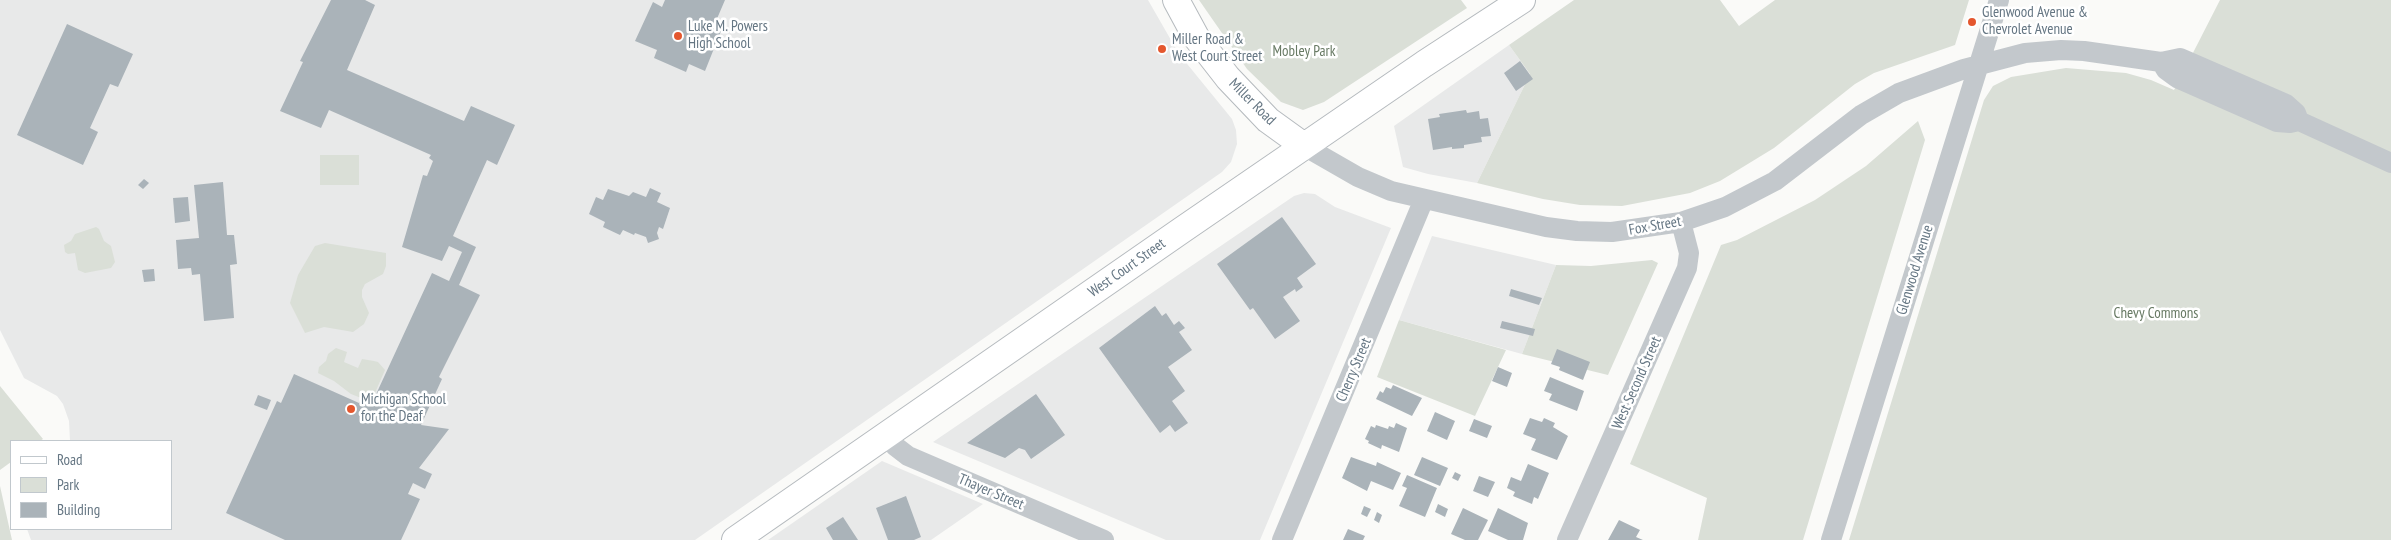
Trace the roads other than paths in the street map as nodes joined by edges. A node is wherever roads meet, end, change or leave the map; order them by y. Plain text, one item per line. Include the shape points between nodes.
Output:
1 (1176, 0) edge
2 (1522, 0) edge
3 (1999, 0) edge
4 (1979, 65) junction
5 (1304, 146) junction
6 (2391, 163) edge
7 (1424, 199) junction
8 (1681, 222) junction
9 (886, 434) junction
10 (735, 540) edge
11 (1104, 540) edge
12 (1282, 540) edge
13 (1567, 540) edge
14 (1831, 540) edge

1 - 5 main road, Miller Road via 1196,37 1228,78 1268,120
2 - 5 main road, West Court Street
3 - 4 street, Glenwood Avenue
4 - 6 street, Fox Street via 2025,53 2061,50 2117,54 2161,62 2177,78 2277,122 2290,124 2299,121
4 - 8 street, Fox Street via 1927,81 1885,100 1775,181 1726,207
4 - 14 street, Glenwood Avenue
5 - 7 street, Fox Street via 1368,181
5 - 9 main road, West Court Street
7 - 8 street, Fox Street via 1577,231 1623,232
7 - 12 street, Cherry Street
8 - 13 street, West Second Street via 1689,253 1687,268
9 - 10 main road, West Court Street
9 - 11 street, Thayer Street via 908,456

